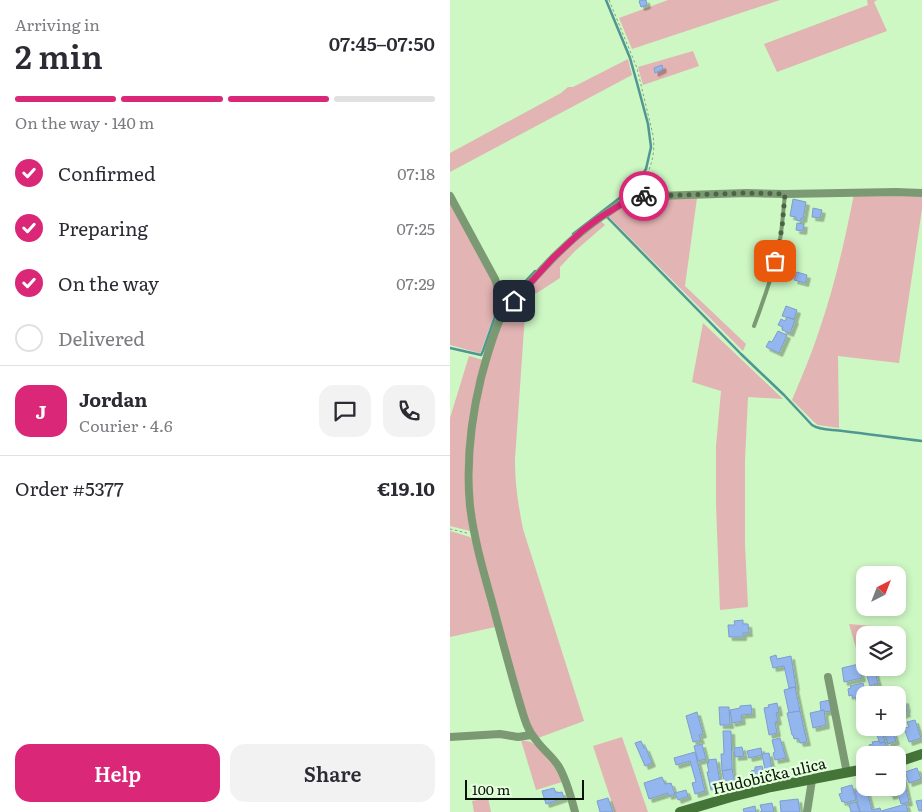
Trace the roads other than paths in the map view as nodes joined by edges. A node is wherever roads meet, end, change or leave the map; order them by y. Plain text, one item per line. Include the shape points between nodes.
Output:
1 (922, 193) edge
2 (785, 194) junction
3 (450, 196) edge
4 (503, 313) junction
5 (754, 326) dead end
6 (828, 678) dead end
7 (531, 735) junction
8 (450, 737) edge
9 (922, 754) edge
10 (906, 759) edge
11 (856, 771) edge
12 (847, 773) junction
13 (812, 780) junction
14 (575, 812) edge
15 (680, 812) edge
16 (807, 812) edge

1 - 2 street
2 - 4 street via 643,196 625,202 583,230
2 - 5 lane via 778,251
3 - 4 street via 495,279
4 - 7 street via 485,362 475,403 470,445 470,504 475,536
6 - 12 street
7 - 8 street
7 - 14 street via 558,766
9 - 10 main road
11 - 12 main road, Hudobička ulica
12 - 13 main road, Hudobička ulica
13 - 15 main road, Hudobička ulica via 771,787
13 - 16 street

